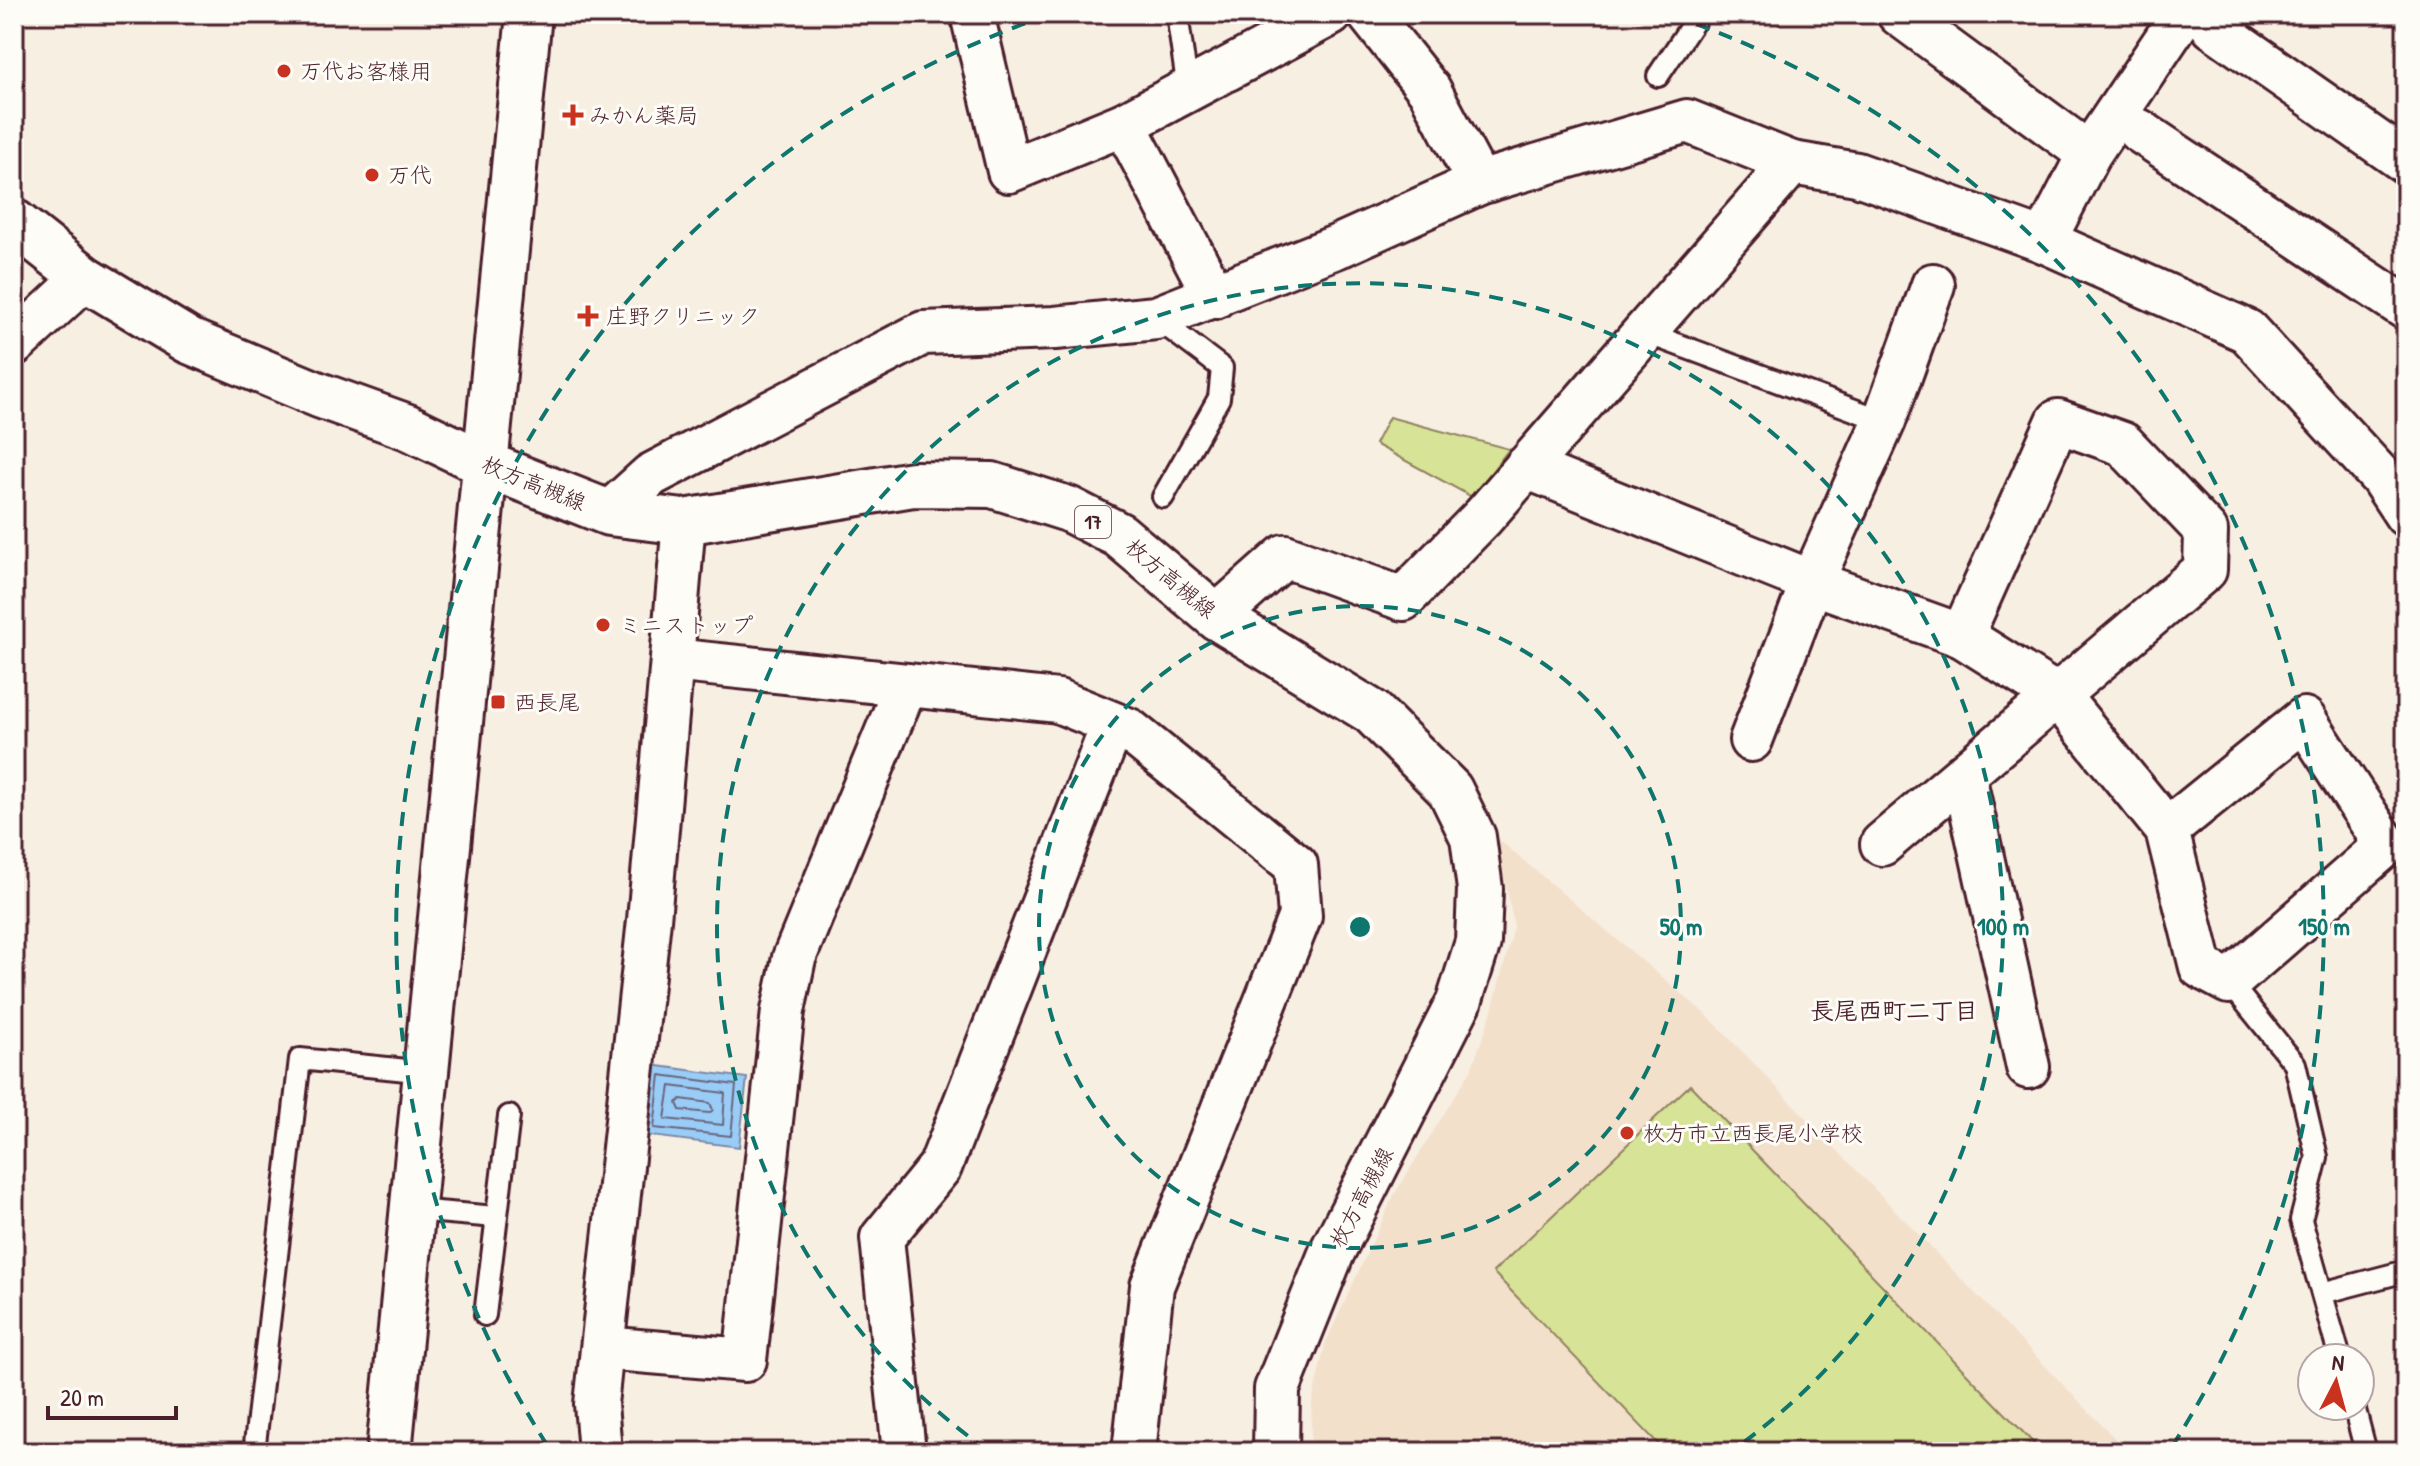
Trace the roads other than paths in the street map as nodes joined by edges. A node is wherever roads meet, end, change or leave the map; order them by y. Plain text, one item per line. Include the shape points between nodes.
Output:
1 (529, 14) edge
2 (972, 14) edge
3 (1177, 14) edge
4 (1331, 14) edge
5 (1369, 14) edge
6 (1699, 14) edge
7 (1899, 14) edge
8 (2198, 20) edge
9 (1658, 76) dead end
10 (1188, 90) junction
11 (1124, 124) junction
12 (2138, 130) dead end
13 (2089, 154) junction
14 (2406, 162) edge
15 (1792, 163) junction
16 (1479, 183) junction
17 (14, 222) edge
18 (2044, 241) junction
19 (85, 278) junction
20 (1933, 285) dead end
21 (1215, 297) junction
22 (2406, 308) edge
23 (1156, 318) junction
24 (1644, 332) junction
25 (14, 344) edge
26 (1884, 421) junction
27 (485, 464) junction
28 (1526, 467) junction
29 (2401, 490) edge
30 (1163, 497) dead end
31 (609, 513) junction
32 (684, 522) junction
33 (1812, 582) junction
34 (1216, 617) junction
35 (1962, 636) junction
36 (672, 660) junction
37 (906, 685) junction
38 (2059, 697) junction
39 (1113, 724) junction
40 (1751, 740) dead end
41 (1964, 775) junction
42 (2167, 830) junction
43 (1882, 844) dead end
44 (2229, 982) junction
45 (2028, 1067) dead end
46 (426, 1072) junction
47 (509, 1116) dead end
48 (414, 1210) junction
49 (496, 1217) junction
50 (2406, 1271) edge
51 (2322, 1293) junction
52 (485, 1315) dead end
53 (2336, 1342) edge
54 (603, 1348) junction
55 (2358, 1422) edge
56 (254, 1452) edge
57 (389, 1452) edge
58 (600, 1452) edge
59 (904, 1452) edge
60 (1134, 1452) edge
61 (1276, 1452) edge
62 (2366, 1452) edge

1 - 27 main road
2 - 11 street via 1009,171
3 - 10 lane
4 - 10 street
5 - 16 street via 1430,91
6 - 9 lane
7 - 13 street
8 - 13 street
8 - 14 street
10 - 11 street
11 - 21 street
12 - 22 street
13 - 18 street
15 - 16 street via 1687,121
15 - 18 street via 1857,174
15 - 24 street
16 - 21 street
17 - 19 main road, 枚方高槻線 / 17
18 - 29 street via 2247,331
19 - 25 street
19 - 27 main road, 枚方高槻線 / 17 via 189,341 408,427
20 - 26 street
21 - 23 street
23 - 30 lane via 1222,368 1219,398
23 - 31 street via 923,333 651,475
24 - 26 lane
24 - 28 street
26 - 33 street
27 - 31 main road, 枚方高槻線 / 17
27 - 46 main road
28 - 33 street
28 - 34 street via 1403,599 1285,556
31 - 32 main road, 枚方高槻線 / 17
32 - 34 main road, 枚方高槻線 / 17 via 913,484 992,485 1068,509 1119,535
32 - 36 street
33 - 35 street
33 - 40 street
34 - 61 main road, 枚方高槻線 / 17 via 1372,712 1450,790 1473,837 1480,889 1478,942 1459,1002 1332,1252 1277,1389
35 - 38 street
35 - 38 street via 2058,421 2123,444 2206,531 2205,570
36 - 37 street
36 - 54 street
37 - 39 street via 1058,701
37 - 54 street via 794,958 783,1011 745,1360
38 - 41 street
38 - 42 street
39 - 59 street via 940,1167 882,1238
39 - 60 street via 1129,730 1296,865 1300,916 1152,1286
41 - 43 street
41 - 45 street
42 - 44 street via 2201,967
42 - 44 street via 2304,719 2386,845
44 - 51 lane via 2295,1064 2317,1157 2301,1220
46 - 48 main road
46 - 56 lane via 300,1059
47 - 49 lane
48 - 49 lane
48 - 57 main road
49 - 52 lane
50 - 51 lane
51 - 53 lane
54 - 58 street via 596,1404
55 - 62 lane

